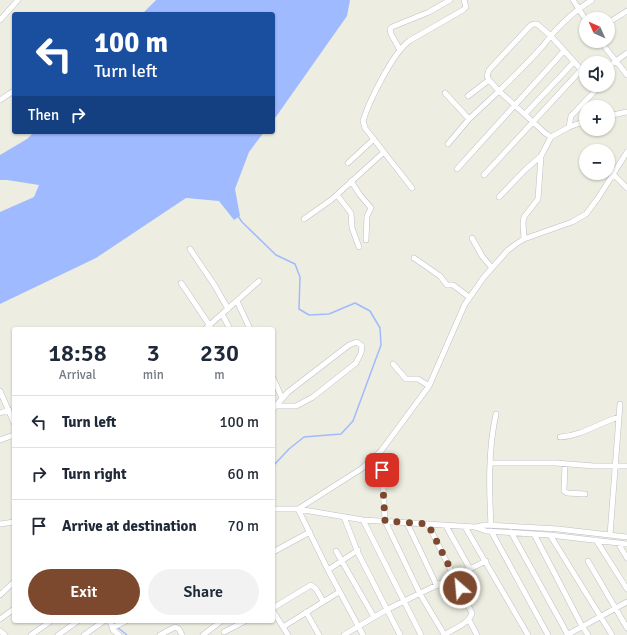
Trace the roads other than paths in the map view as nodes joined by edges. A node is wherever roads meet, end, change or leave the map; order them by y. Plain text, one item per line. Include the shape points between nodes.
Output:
1 (18, 0) edge
2 (450, 0) edge
3 (464, 0) edge
4 (573, 0) edge
5 (592, 0) edge
6 (579, 9) junction
7 (627, 11) edge
8 (581, 12) edge
9 (615, 19) edge
10 (0, 20) edge
11 (551, 36) junction
12 (606, 48) edge
13 (400, 50) junction
14 (564, 51) junction
15 (627, 53) edge
16 (616, 61) junction
17 (574, 62) junction
18 (579, 68) edge
19 (579, 72) edge
20 (627, 75) edge
21 (489, 80) junction
22 (499, 91) junction
23 (12, 92) dead end
24 (594, 92) edge
25 (445, 93) dead end
26 (468, 96) dead end
27 (0, 100) edge
28 (516, 106) junction
29 (627, 112) edge
30 (525, 114) junction
31 (615, 115) edge
32 (470, 119) junction
33 (534, 122) junction
34 (579, 123) edge
35 (569, 126) junction
36 (552, 137) junction
37 (374, 140) junction
38 (448, 144) dead end
39 (384, 152) junction
40 (627, 152) edge
41 (541, 156) junction
42 (348, 163) dead end
43 (457, 169) dead end
44 (615, 171) edge
45 (484, 175) dead end
46 (615, 176) edge
47 (609, 180) edge
48 (351, 182) junction
49 (412, 188) dead end
50 (627, 188) edge
51 (336, 195) junction
52 (498, 197) dead end
53 (304, 219) dead end
54 (472, 238) dead end
55 (524, 239) junction
56 (366, 240) dead end
57 (359, 247) dead end
58 (190, 249) dead end
59 (414, 258) dead end
60 (492, 268) junction
61 (259, 281) dead end
62 (180, 283) dead end
63 (469, 297) junction
64 (237, 301) junction
65 (228, 309) junction
66 (222, 314) junction
67 (211, 327) edge
68 (229, 327) edge
69 (249, 327) edge
70 (393, 364) dead end
71 (275, 382) edge
72 (429, 386) junction
73 (0, 391) edge
74 (282, 398) junction
75 (620, 404) dead end
76 (275, 407) edge
77 (275, 408) edge
78 (9, 410) junction
79 (0, 414) edge
80 (496, 414) dead end
81 (619, 417) junction
82 (12, 418) edge
83 (12, 436) edge
84 (560, 437) dead end
85 (0, 440) edge
86 (490, 463) junction
87 (565, 464) junction
88 (616, 466) junction
89 (627, 466) edge
90 (382, 470) dead end
91 (585, 494) dead end
92 (275, 509) edge
93 (298, 509) junction
94 (344, 517) junction
95 (364, 520) junction
96 (385, 521) junction
97 (12, 522) edge
98 (407, 523) junction
99 (0, 524) edge
100 (428, 524) junction
101 (491, 525) junction
102 (446, 526) junction
103 (465, 527) junction
104 (475, 527) junction
105 (491, 531) junction
106 (310, 532) junction
107 (511, 532) junction
108 (534, 534) junction
109 (550, 535) junction
110 (610, 535) junction
111 (627, 537) edge
112 (596, 540) junction
113 (618, 543) junction
114 (627, 544) edge
115 (358, 550) junction
116 (275, 551) edge
117 (336, 551) dead end
118 (627, 558) edge
119 (341, 561) junction
120 (486, 561) junction
121 (588, 561) dead end
122 (328, 570) junction
123 (470, 570) junction
124 (454, 577) junction
125 (12, 584) edge
126 (437, 586) junction
127 (627, 589) edge
128 (339, 592) junction
129 (420, 594) junction
130 (0, 595) edge
131 (323, 601) junction
132 (404, 601) junction
133 (627, 602) edge
134 (275, 608) edge
135 (616, 608) junction
136 (388, 609) junction
137 (12, 610) edge
138 (306, 612) junction
139 (275, 613) edge
140 (374, 617) junction
141 (600, 617) junction
142 (0, 619) edge
143 (469, 620) junction
144 (47, 623) edge
145 (75, 623) edge
146 (101, 623) edge
147 (111, 623) edge
148 (124, 623) edge
149 (219, 623) edge
150 (220, 623) edge
151 (242, 623) edge
152 (358, 626) junction
153 (582, 626) junction
154 (283, 627) junction
155 (627, 628) edge
156 (0, 631) edge
157 (114, 633) edge
158 (224, 634) edge
159 (5, 635) edge
160 (31, 635) edge
161 (58, 635) edge
162 (84, 635) edge
163 (160, 635) edge
164 (182, 635) edge
165 (203, 635) edge
166 (288, 635) edge
167 (319, 635) edge
168 (344, 635) edge
169 (363, 635) edge
170 (400, 635) edge
171 (421, 635) edge
172 (443, 635) edge
173 (477, 635) edge
174 (528, 635) edge
175 (548, 635) edge
176 (568, 635) edge
177 (588, 635) edge
178 (612, 635) edge

1 - 10 street
2 - 13 street via 429,12 392,27 391,34
3 - 13 street via 466,7 463,10 409,41
4 - 6 street
5 - 6 street
6 - 8 street
6 - 11 street
7 - 9 street
11 - 14 street
11 - 21 street via 537,24 531,25 489,70
11 - 22 street
12 - 16 street
13 - 37 street via 380,82 364,117 363,124
14 - 17 street
14 - 28 street
15 - 16 street
16 - 20 street
17 - 18 street
17 - 30 street
19 - 33 street
21 - 22 street
21 - 26 street
22 - 28 street
22 - 32 street
23 - 27 street
24 - 35 street via 571,116
25 - 32 street
28 - 30 street
28 - 43 street
29 - 31 street
30 - 33 street
32 - 38 street
33 - 36 street
33 - 45 street
34 - 35 street
35 - 36 street
36 - 41 street
37 - 39 street
37 - 42 street
39 - 48 street
39 - 49 street
40 - 44 street
41 - 52 street
41 - 55 street via 539,195 524,217
46 - 50 street
47 - 55 street via 595,203 580,218
48 - 51 street
48 - 56 street via 371,208 367,216
51 - 53 street
51 - 57 street via 351,213 352,228
54 - 60 street
55 - 60 street via 508,250
58 - 65 street
59 - 63 street via 440,276 448,285 454,286
60 - 63 street
61 - 64 street
62 - 67 street
63 - 72 street
64 - 65 street
64 - 69 street
65 - 66 street
66 - 67 street
66 - 68 street
70 - 72 street via 406,379 418,379
71 - 74 street
72 - 93 street via 381,451 361,469
73 - 78 street
74 - 76 street
74 - 77 street via 349,346 357,342 362,346 356,363 313,397 296,406
75 - 81 street
78 - 79 street
78 - 82 street
80 - 86 street
81 - 84 street via 574,436
81 - 88 street
83 - 85 street
86 - 87 street
86 - 101 street
87 - 88 street
87 - 91 street via 564,490 567,493
88 - 89 street
88 - 110 street
90 - 96 street
92 - 93 street
93 - 94 street
93 - 106 street
94 - 95 street
94 - 115 street
95 - 96 street
95 - 132 street
96 - 98 street
96 - 129 street
97 - 99 street
98 - 100 street
98 - 126 street
100 - 102 street
100 - 124 street
101 - 104 street
101 - 110 street
102 - 103 street
102 - 123 street
103 - 104 street
103 - 120 street
104 - 105 street
105 - 107 street
105 - 175 street
106 - 116 street
106 - 122 street
107 - 108 street
107 - 176 street
108 - 109 street
108 - 153 street
109 - 112 street
109 - 141 street
110 - 111 street
112 - 113 street
112 - 127 street
113 - 114 street
113 - 118 street
115 - 119 street
115 - 136 street
117 - 119 street
119 - 122 street
119 - 140 street
120 - 123 street
120 - 174 street
121 - 135 street
122 - 128 street
123 - 124 street
124 - 126 street
124 - 143 street via 472,613
125 - 130 street
126 - 129 street
128 - 131 street
128 - 152 street
129 - 132 street
129 - 172 street
131 - 134 street via 312,585
131 - 138 street
132 - 136 street
132 - 171 street
133 - 135 street
135 - 141 street
135 - 155 street
136 - 140 street
136 - 170 street
137 - 142 street
138 - 154 street
138 - 167 street
139 - 154 street
140 - 152 street
141 - 153 street
141 - 178 street
143 - 172 street
143 - 173 street
144 - 160 street
145 - 161 street
146 - 162 street
147 - 157 street
148 - 157 street
149 - 165 street
150 - 158 street
151 - 158 street
152 - 168 street
152 - 169 street
153 - 176 street
153 - 177 street
154 - 166 street
156 - 159 street
163 - 164 street via 175,627

